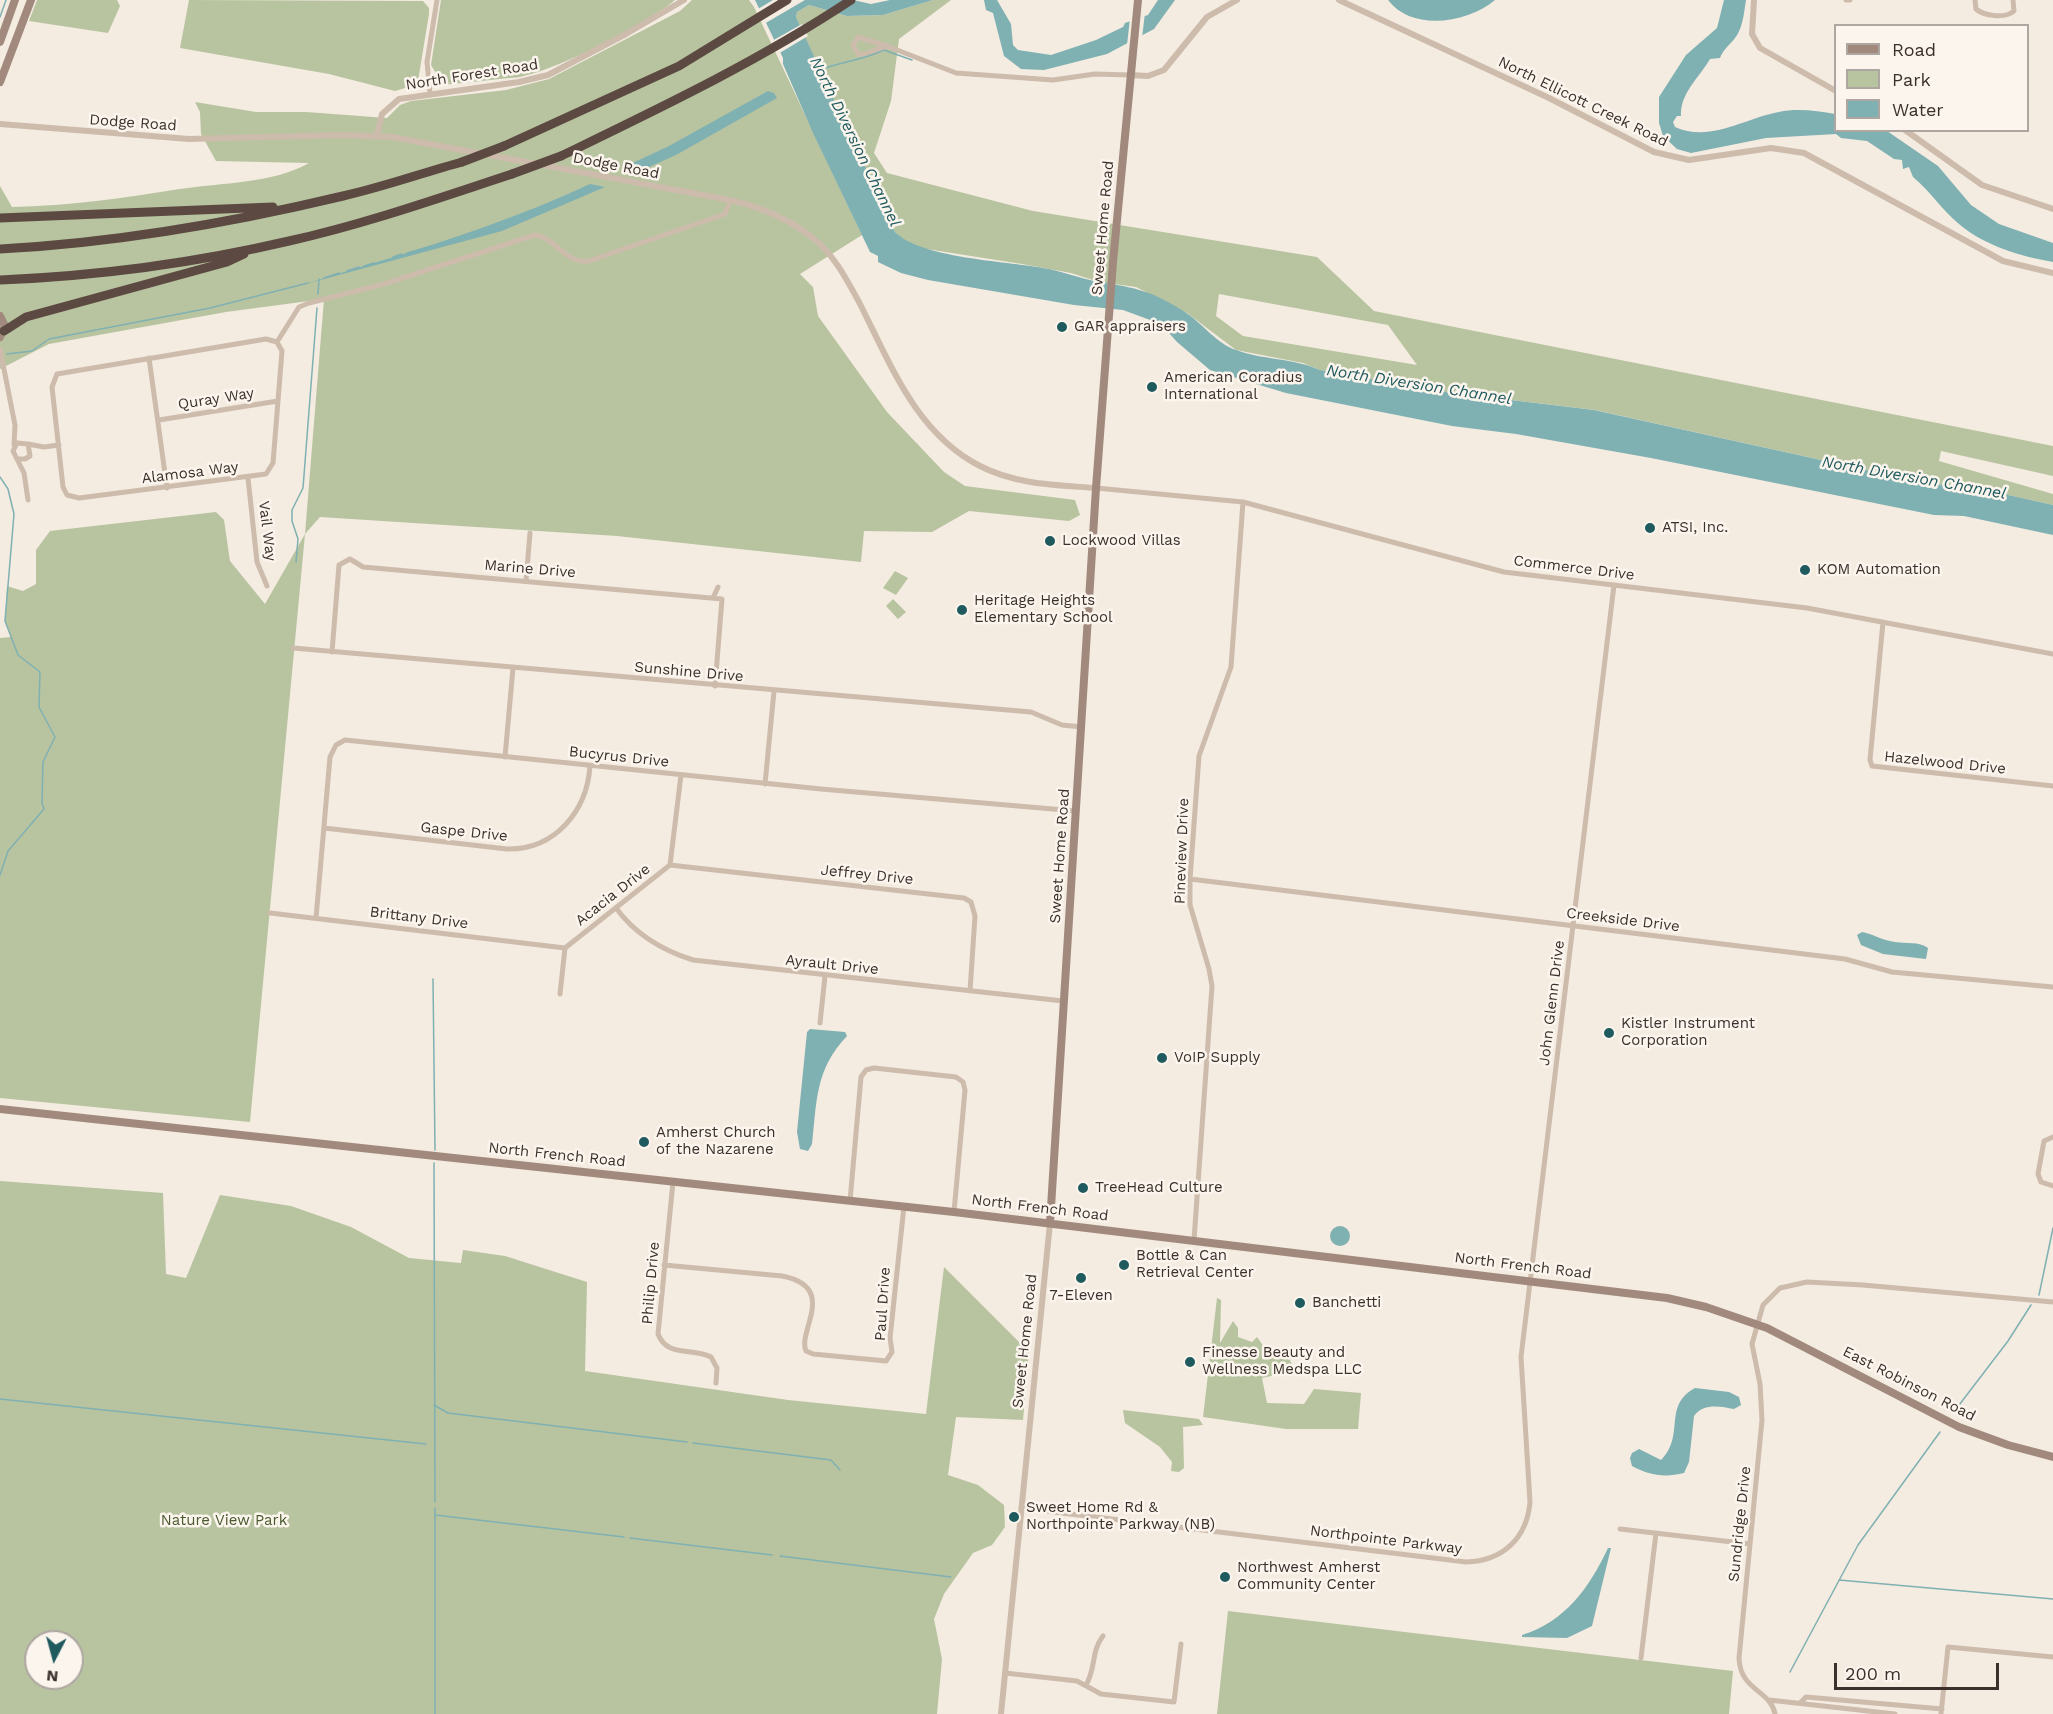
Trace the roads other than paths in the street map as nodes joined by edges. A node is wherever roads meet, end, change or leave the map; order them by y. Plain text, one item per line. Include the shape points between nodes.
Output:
1 (15, 0) edge
2 (31, 0) edge
3 (437, 0) edge
4 (684, 0) edge
5 (787, 0) edge
6 (851, 0) edge
7 (1138, 0) edge
8 (1237, 0) edge
9 (1339, 0) edge
10 (1754, 0) edge
11 (1975, 0) edge
12 (2013, 0) edge
13 (0, 42) edge
14 (887, 46) junction
15 (1130, 75) junction
16 (0, 82) edge
17 (1834, 90) edge
18 (430, 93) junction
19 (0, 124) edge
20 (1908, 132) edge
21 (376, 135) junction
22 (730, 200) junction
23 (296, 206) junction
24 (2053, 209) edge
25 (0, 218) edge
26 (260, 247) junction
27 (1, 249) edge
28 (2053, 273) edge
29 (0, 280) edge
30 (0, 316) edge
31 (2, 335) edge
32 (277, 342) junction
33 (0, 349) edge
34 (149, 358) junction
35 (0, 362) edge
36 (4, 369) junction
37 (278, 401) junction
38 (159, 420) junction
39 (15, 425) junction
40 (27, 444) junction
41 (59, 445) junction
42 (14, 446) junction
43 (44, 447) junction
44 (29, 457) junction
45 (17, 459) junction
46 (24, 473) junction
47 (248, 478) junction
48 (167, 488) junction
49 (1096, 488) junction
50 (28, 500) dead end
51 (1243, 502) junction
52 (530, 533) dead end
53 (526, 581) junction
54 (1614, 585) junction
55 (267, 586) dead end
56 (718, 587) dead end
57 (713, 598) junction
58 (1883, 622) junction
59 (293, 648) dead end
60 (332, 652) junction
61 (2053, 654) edge
62 (513, 668) junction
63 (715, 686) junction
64 (774, 691) junction
65 (1082, 727) junction
66 (505, 757) junction
67 (590, 766) junction
68 (681, 776) junction
69 (765, 784) junction
70 (2053, 786) edge
71 (1076, 811) junction
72 (324, 828) junction
73 (670, 865) junction
74 (1190, 879) junction
75 (616, 908) junction
76 (270, 913) dead end
77 (316, 918) junction
78 (1573, 926) junction
79 (565, 948) junction
80 (825, 976) junction
81 (2053, 987) edge
82 (970, 991) junction
83 (560, 994) dead end
84 (1063, 1001) junction
85 (820, 1023) dead end
86 (0, 1108) edge
87 (2053, 1137) edge
88 (673, 1182) junction
89 (2053, 1186) edge
90 (850, 1201) junction
91 (904, 1206) junction
92 (954, 1212) junction
93 (1050, 1223) junction
94 (1194, 1240) junction
95 (664, 1265) junction
96 (1532, 1281) junction
97 (2053, 1302) edge
98 (1756, 1324) junction
99 (716, 1383) dead end
100 (2053, 1457) edge
101 (1021, 1508) junction
102 (1620, 1529) dead end
103 (1656, 1533) junction
104 (1750, 1544) junction
105 (1103, 1636) dead end
106 (1181, 1644) dead end
107 (2053, 1657) edge
108 (1641, 1658) dead end
109 (1005, 1673) junction
110 (1086, 1685) junction
111 (1769, 1700) junction
112 (1800, 1703) junction
113 (1942, 1712) edge
114 (1001, 1714) edge
115 (1775, 1714) edge
116 (1895, 1714) edge

1 - 13 main road
2 - 16 main road
3 - 18 street via 427,62
4 - 18 street, North Forest Road via 548,75
5 - 23 highway, bridge via 679,66 504,146 462,162
6 - 26 highway, bridge via 760,56 561,156 377,218
7 - 15 main road, Sweet Home Road
8 - 15 street via 1207,17 1164,70 1148,76
9 - 28 street, North Ellicott Creek Road via 1549,98 1654,152 1689,160 1771,148 1804,153 2002,261
10 - 17 street via 1752,34 1760,48
11 - 12 street via 1981,13 2005,16 2014,11
14 - 14 street via 861,37 853,45 861,55
14 - 15 street via 956,73 1053,80 1095,74
15 - 49 main road, Sweet Home Road
18 - 21 street, North Forest Road via 394,102 381,117
19 - 21 street, Dodge Road via 189,139
20 - 24 street via 1982,185
21 - 22 street, Dodge Road
22 - 32 street via 725,214 589,261 576,261 535,235 384,284 309,303 299,307
22 - 49 street, Dodge Road via 784,219 828,252 847,279 912,404 946,443 966,459 1002,475 1034,483
23 - 25 highway
23 - 27 highway via 106,241
26 - 29 highway via 134,268
26 - 31 highway via 227,261 26,317
30 - 31 main road
31 - 33 street
32 - 34 street, Alamosa Way via 266,339
32 - 37 street, Alamosa Way via 282,351
33 - 36 street
34 - 38 street
34 - 41 street, Alamosa Way via 61,372 54,377
35 - 36 street
36 - 39 street
37 - 38 street, Quray Way
37 - 47 street, Alamosa Way via 271,470
38 - 48 street
39 - 40 street
39 - 42 street
40 - 42 street via 20,442
40 - 43 street
40 - 44 street
41 - 43 street
41 - 48 street, Alamosa Way via 67,495
42 - 45 street
43 - 44 street
44 - 45 street
44 - 46 street
45 - 46 street
46 - 50 street
47 - 48 street, Alamosa Way
47 - 55 street, Vail Way via 257,562
49 - 51 street, Commerce Drive
49 - 65 main road, Sweet Home Road
51 - 54 street, Commerce Drive via 1504,572
51 - 74 street, Pineview Drive via 1231,667 1199,756
52 - 53 street
53 - 57 street, Marine Drive
53 - 60 street, Marine Drive via 363,567 350,559 339,565
54 - 58 street, Commerce Drive via 1807,608
54 - 78 street, John Glenn Drive
56 - 57 street
57 - 63 street via 722,599
58 - 61 street, Commerce Drive
58 - 70 street, Hazelwood Drive via 1872,766
59 - 60 street, Sunshine Drive
60 - 62 street, Sunshine Drive
62 - 63 street, Sunshine Drive
62 - 66 street
63 - 64 street, Sunshine Drive
64 - 65 street, Sunshine Drive via 1030,712 1062,725
64 - 69 street
65 - 71 main road, Sweet Home Road
66 - 67 street, Bucyrus Drive
66 - 72 street, Bucyrus Drive via 341,741 330,757
67 - 68 street, Bucyrus Drive
67 - 72 street, Gaspe Drive via 586,791 573,818 548,839 522,848
68 - 69 street, Bucyrus Drive
68 - 73 street, Acacia Drive
69 - 71 street, Bucyrus Drive
71 - 84 main road, Sweet Home Road
72 - 77 street, Bucyrus Drive
73 - 75 street, Acacia Drive
73 - 82 street, Jeffrey Drive via 964,898 971,902 975,916
74 - 78 street, Creekside Drive
74 - 94 street, Pineview Drive via 1190,905 1212,986
75 - 79 street, Acacia Drive
75 - 80 street, Ayrault Drive via 642,935 679,956 707,963
76 - 77 street, Brittany Drive
77 - 79 street, Brittany Drive
78 - 81 street, Creekside Drive via 1845,959 1892,972
78 - 96 street, John Glenn Drive
79 - 83 street
80 - 82 street, Ayrault Drive
80 - 85 street
82 - 84 street, Ayrault Drive
84 - 93 main road, Sweet Home Road
86 - 88 main road, North French Road
87 - 89 street via 2044,1141 2038,1174 2041,1182
88 - 90 main road, North French Road
88 - 95 street, Philip Drive
90 - 91 main road, North French Road
90 - 92 street via 861,1077 874,1068 956,1077 963,1082
91 - 92 main road, North French Road
91 - 95 street, Paul Drive via 890,1338 892,1352 886,1361 807,1351 804,1345 812,1300 807,1289 796,1281 782,1276
92 - 93 main road, North French Road
93 - 94 main road, North French Road
93 - 101 street, Sweet Home Road
94 - 96 main road, North French Road
95 - 99 street, Philip Drive via 657,1330 660,1339 673,1349 711,1357 717,1368
96 - 98 main road, North French Road via 1667,1298
96 - 101 street, Northpointe Parkway via 1521,1369 1529,1515 1519,1537 1494,1557 1466,1562
97 - 98 street via 1807,1282 1791,1284 1771,1295
98 - 100 main road, East Robinson Road via 1810,1348 1959,1427
98 - 104 street, Sundridge Drive via 1752,1351 1760,1384 1762,1420
101 - 109 street, Sweet Home Road
102 - 103 street
103 - 104 street
103 - 108 street
104 - 111 street, Sundridge Drive via 1739,1666 1748,1685
105 - 110 street via 1095,1646 1091,1678
106 - 110 street via 1174,1702 1101,1694
107 - 113 street via 1948,1647
109 - 110 street
109 - 114 street, Sweet Home Road
111 - 112 street
111 - 115 street, Sundridge Drive
112 - 113 street via 1806,1697
112 - 116 street

